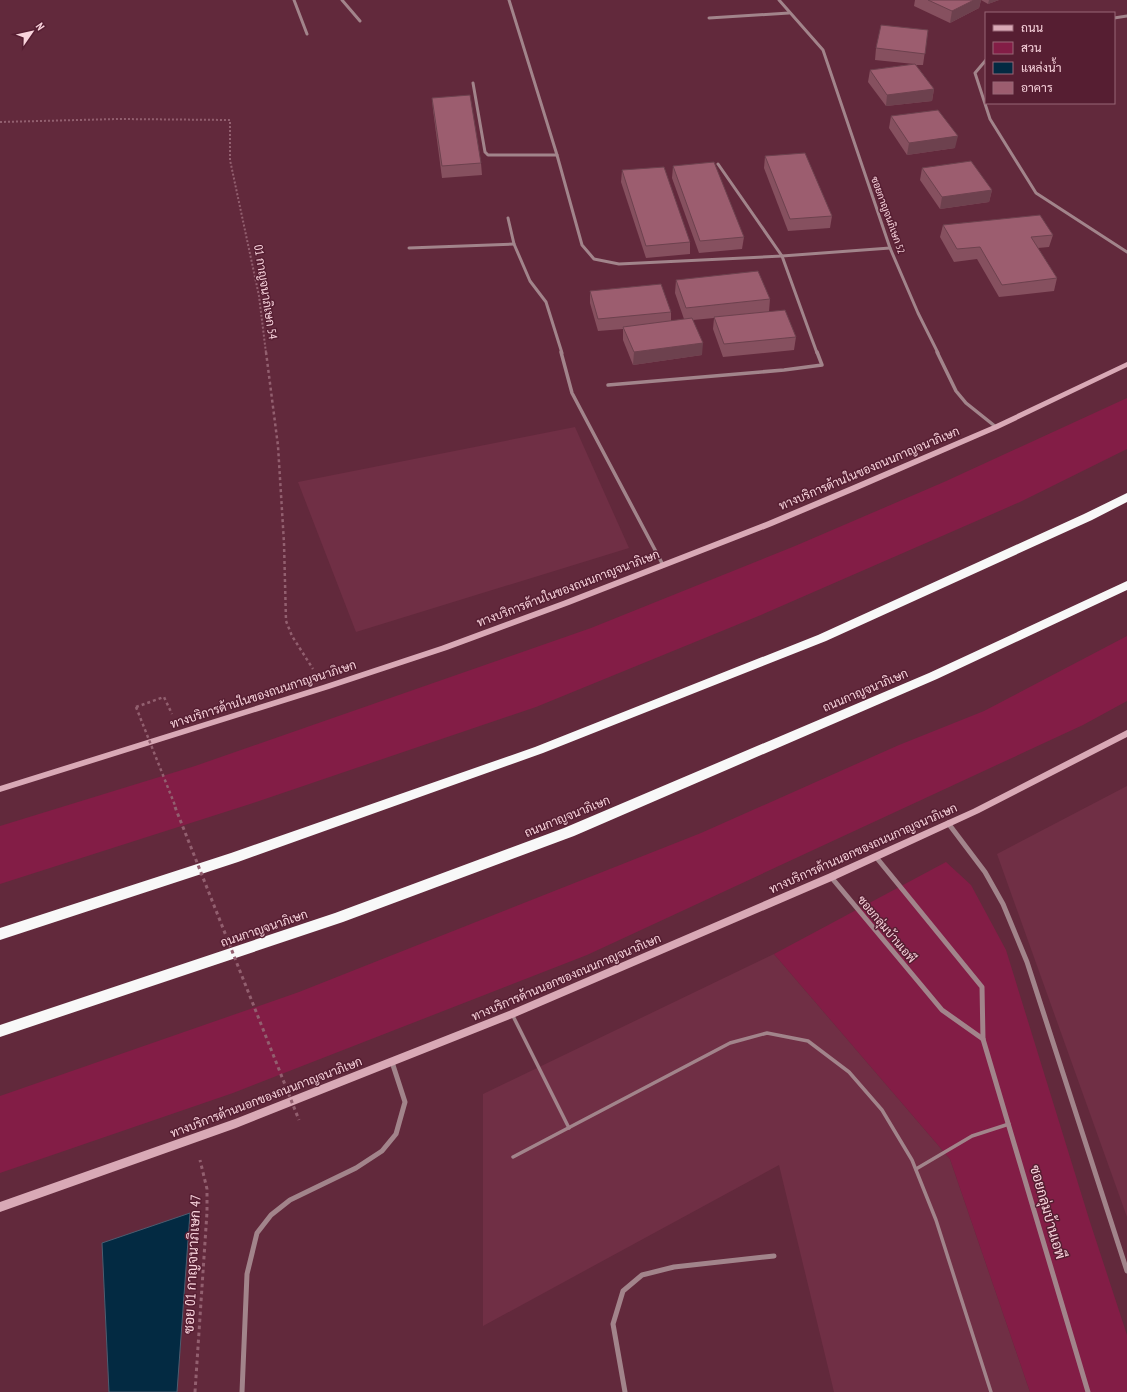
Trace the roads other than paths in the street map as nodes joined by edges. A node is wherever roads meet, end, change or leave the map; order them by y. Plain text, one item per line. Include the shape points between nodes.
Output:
1 (294, 0) edge
2 (342, 0) edge
3 (509, 0) edge
4 (779, 0) edge
5 (789, 13) junction
6 (1127, 16) edge
7 (709, 18) dead end
8 (1115, 18) edge
9 (360, 21) dead end
10 (307, 34) dead end
11 (985, 61) edge
12 (473, 83) dead end
13 (985, 104) edge
14 (985, 104) edge
15 (557, 155) junction
16 (718, 164) dead end
17 (508, 218) dead end
18 (514, 244) junction
19 (409, 248) dead end
20 (890, 248) junction
21 (1127, 252) edge
22 (782, 256) junction
23 (1127, 364) edge
24 (608, 386) dead end
25 (996, 427) junction
26 (1127, 497) edge
27 (663, 565) junction
28 (1127, 585) edge
29 (1127, 733) edge
30 (0, 788) edge
31 (948, 823) junction
32 (876, 856) junction
33 (831, 877) junction
34 (0, 934) edge
35 (512, 1014) junction
36 (0, 1031) edge
37 (984, 1040) junction
38 (392, 1062) junction
39 (1010, 1124) junction
40 (569, 1128) junction
41 (513, 1157) dead end
42 (916, 1168) junction
43 (0, 1207) edge
44 (774, 1256) dead end
45 (1127, 1271) edge
46 (242, 1392) edge
47 (625, 1392) edge
48 (991, 1392) edge
49 (1088, 1392) edge

1 - 10 street
2 - 9 street
3 - 15 street
4 - 5 street, ซอยกาญจนภิเษก 52
5 - 7 street
5 - 20 street, ซอยกาญจนภิเษก 52 via 823,50
6 - 8 street
11 - 13 street via 975,73
12 - 15 street via 485,152 488,155
14 - 21 street via 990,119 1036,193
15 - 22 street via 582,245 594,259 619,264
16 - 22 street
17 - 18 street
18 - 19 street
18 - 27 street via 530,281 546,302 572,393
20 - 22 street
20 - 25 street, ซอยกาญจนภิเษก 52 via 956,391 966,404
22 - 24 street via 822,365
23 - 25 main road, ทางบริการด้านในของถนนกาญจนาภิเษก
25 - 27 main road, ทางบริการด้านในของถนนกาญจนาภิเษก via 783,518
26 - 34 highway via 822,638 539,750 233,858
27 - 30 main road, ทางบริการด้านในของถนนกาญจนาภิเษก via 452,645 326,687
28 - 36 highway, ถนนกาญจนาภิเษก via 933,676 569,832 338,918
29 - 31 main road, ทางบริการด้านนอกของถนนกาญจนาภิเษก
31 - 32 main road, ทางบริการด้านนอกของถนนกาญจนาภิเษก
31 - 45 street via 985,872 1003,904 1027,962
32 - 33 main road, ทางบริการด้านนอกของถนนกาญจนาภิเษก
32 - 37 street, ซอยกลุ่มบ้านเอพี via 982,987
33 - 35 main road, ทางบริการด้านนอกของถนนกาญจนาภิเษก
33 - 37 street, ซอยกลุ่มบ้านเอพี via 942,1010
35 - 38 main road, ทางบริการด้านนอกของถนนกาญจนาภิเษก
35 - 40 lane
37 - 39 street, ซอยกลุ่มบ้านเอพี
38 - 43 main road, ทางบริการด้านนอกของถนนกาญจนาภิเษก via 236,1123
38 - 46 street via 405,1102 396,1134 382,1151 356,1168 290,1200 271,1214 256,1233 248,1274
39 - 42 lane via 972,1136
39 - 49 street, ซอยกลุ่มบ้านเอพี
40 - 41 lane
40 - 42 lane via 730,1043 767,1033 808,1041 849,1072 882,1110
42 - 48 lane via 936,1220
44 - 47 street via 674,1267 642,1275 623,1291 613,1324

